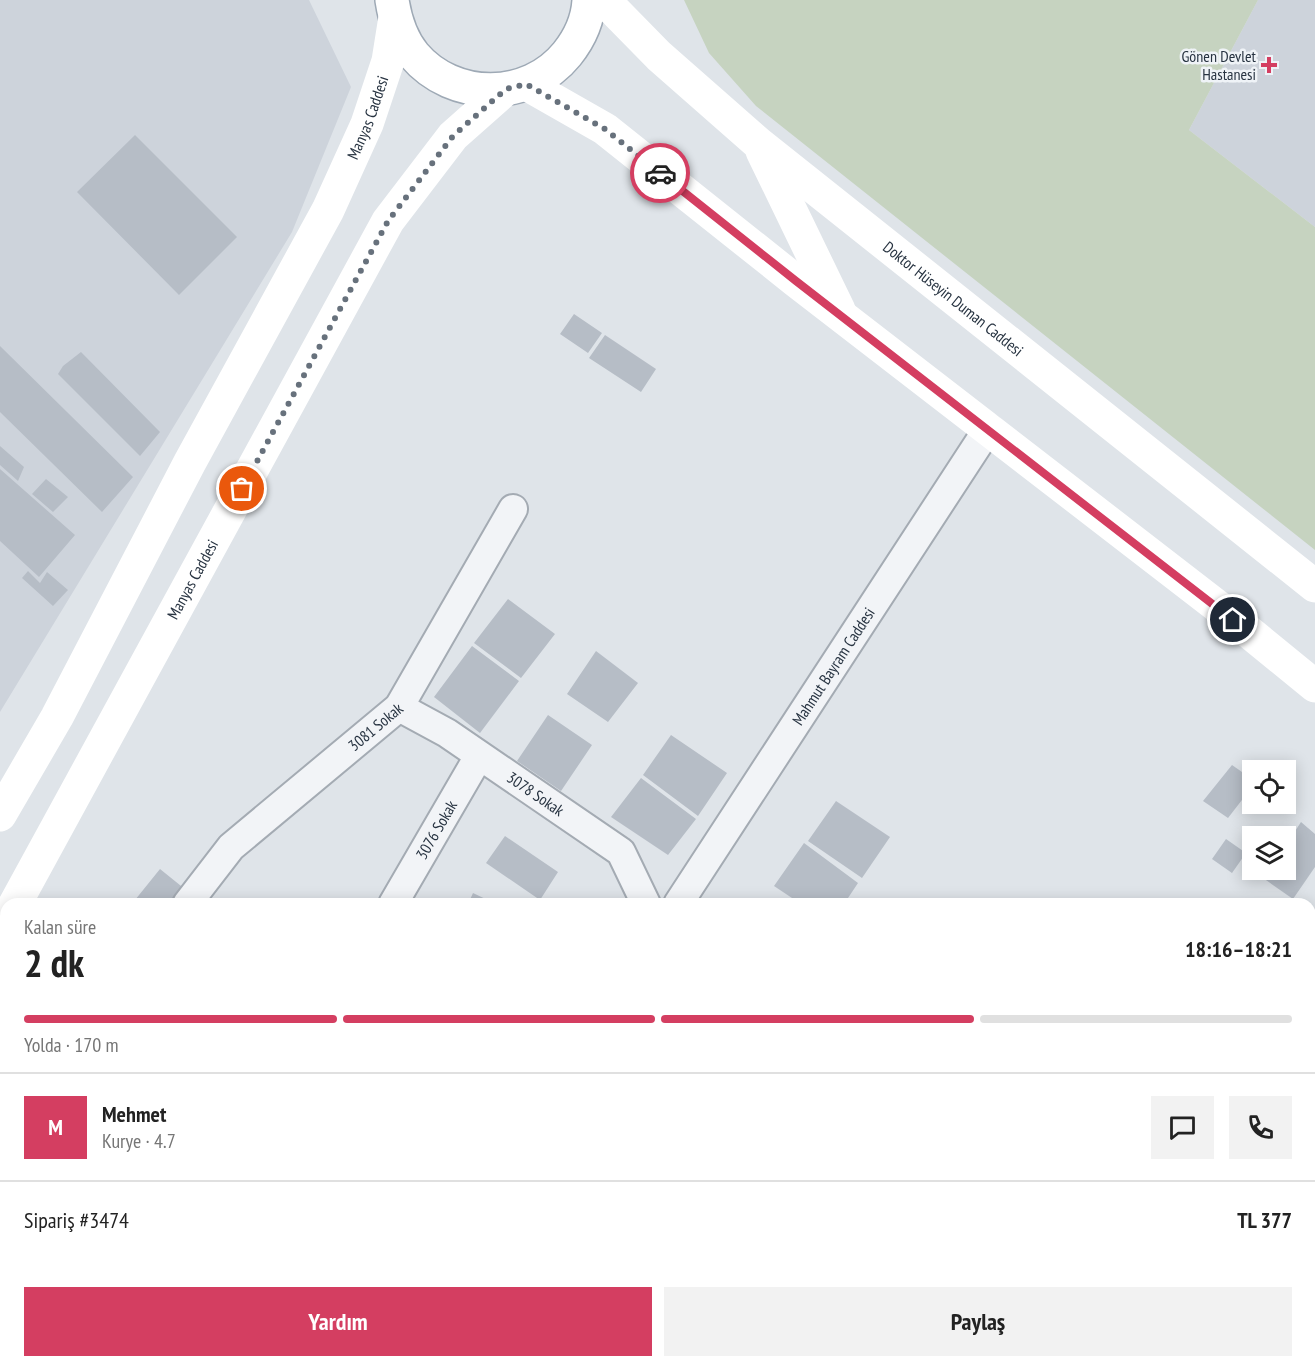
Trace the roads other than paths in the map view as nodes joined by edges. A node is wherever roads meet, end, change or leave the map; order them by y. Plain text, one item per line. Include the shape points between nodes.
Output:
1 (589, 0) edge
2 (604, 0) edge
3 (393, 8) edge
4 (516, 86) junction
5 (758, 143) junction
6 (843, 317) junction
7 (988, 429) junction
8 (513, 509) dead end
9 (1315, 586) edge
10 (1315, 686) edge
11 (399, 707) junction
12 (479, 756) junction
13 (0, 815) edge
14 (18, 898) edge
15 (192, 898) edge
16 (396, 898) edge
17 (643, 898) edge
18 (682, 898) edge

1 - 4 main road, Manyas Caddesi via 583,26 561,62 545,75
2 - 5 main road, Doktor Hüseyin Duman Caddesi via 659,56
3 - 4 main road, Manyas Caddesi via 413,54 445,80 485,90
3 - 13 main road, Manyas Caddesi via 388,61 367,124 328,210 195,452 57,717
4 - 6 main road via 605,129
4 - 14 main road, Manyas Caddesi via 453,136 388,221
5 - 6 main road
5 - 9 main road, Doktor Hüseyin Duman Caddesi
6 - 7 main road
7 - 10 main road
7 - 18 street, Mahmut Bayram Caddesi
8 - 11 street, 3081 Sokak
11 - 12 street, 3078 Sokak
11 - 15 street, 3081 Sokak via 231,847
12 - 16 street, 3076 Sokak
12 - 17 street, 3078 Sokak via 621,852

